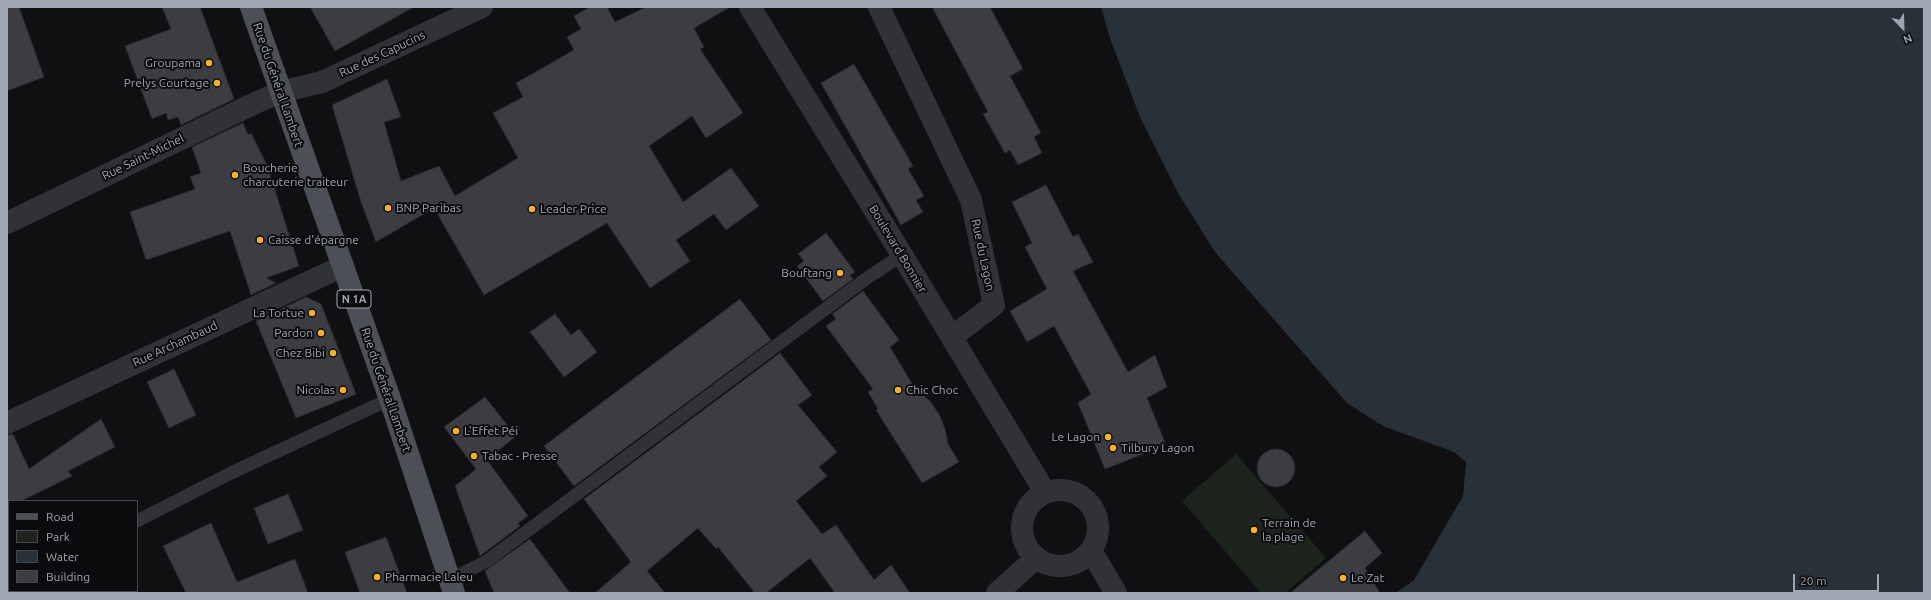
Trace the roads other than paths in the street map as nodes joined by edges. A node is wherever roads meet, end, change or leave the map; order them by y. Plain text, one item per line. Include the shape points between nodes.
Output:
1 (251, 7) edge
2 (482, 7) edge
3 (750, 7) edge
4 (879, 7) edge
5 (280, 92) junction
6 (7, 223) edge
7 (902, 255) junction
8 (343, 266) junction
9 (952, 337) junction
10 (390, 399) junction
11 (7, 423) edge
12 (1045, 492) junction
13 (138, 520) edge
14 (1091, 551) junction
15 (1036, 558) junction
16 (452, 587) edge
17 (997, 593) edge
18 (1116, 593) edge

1 - 5 main road, Rue du Général Lambert / N 1A
2 - 5 street, Rue des Capucins via 322,82
3 - 7 street, Boulevard Bonnier
4 - 9 street, Rue du Lagon via 971,200 994,305
5 - 6 street, Rue Saint-Michel
5 - 8 main road, Rue du Général Lambert / N 1A
7 - 9 street, Boulevard Bonnier
7 - 16 lane via 867,278
8 - 10 main road, Rue du Général Lambert / N 1A
8 - 11 street, Rue Archambaud
9 - 12 street, Boulevard Bonnier
10 - 13 lane via 233,472
10 - 16 main road, Rue du Général Lambert / N 1A
12 - 14 street via 1065,489 1083,497 1095,513 1098,532
12 - 15 street via 1029,504 1022,523 1024,543
14 - 15 street via 1075,563 1055,566
14 - 18 street
15 - 17 street

